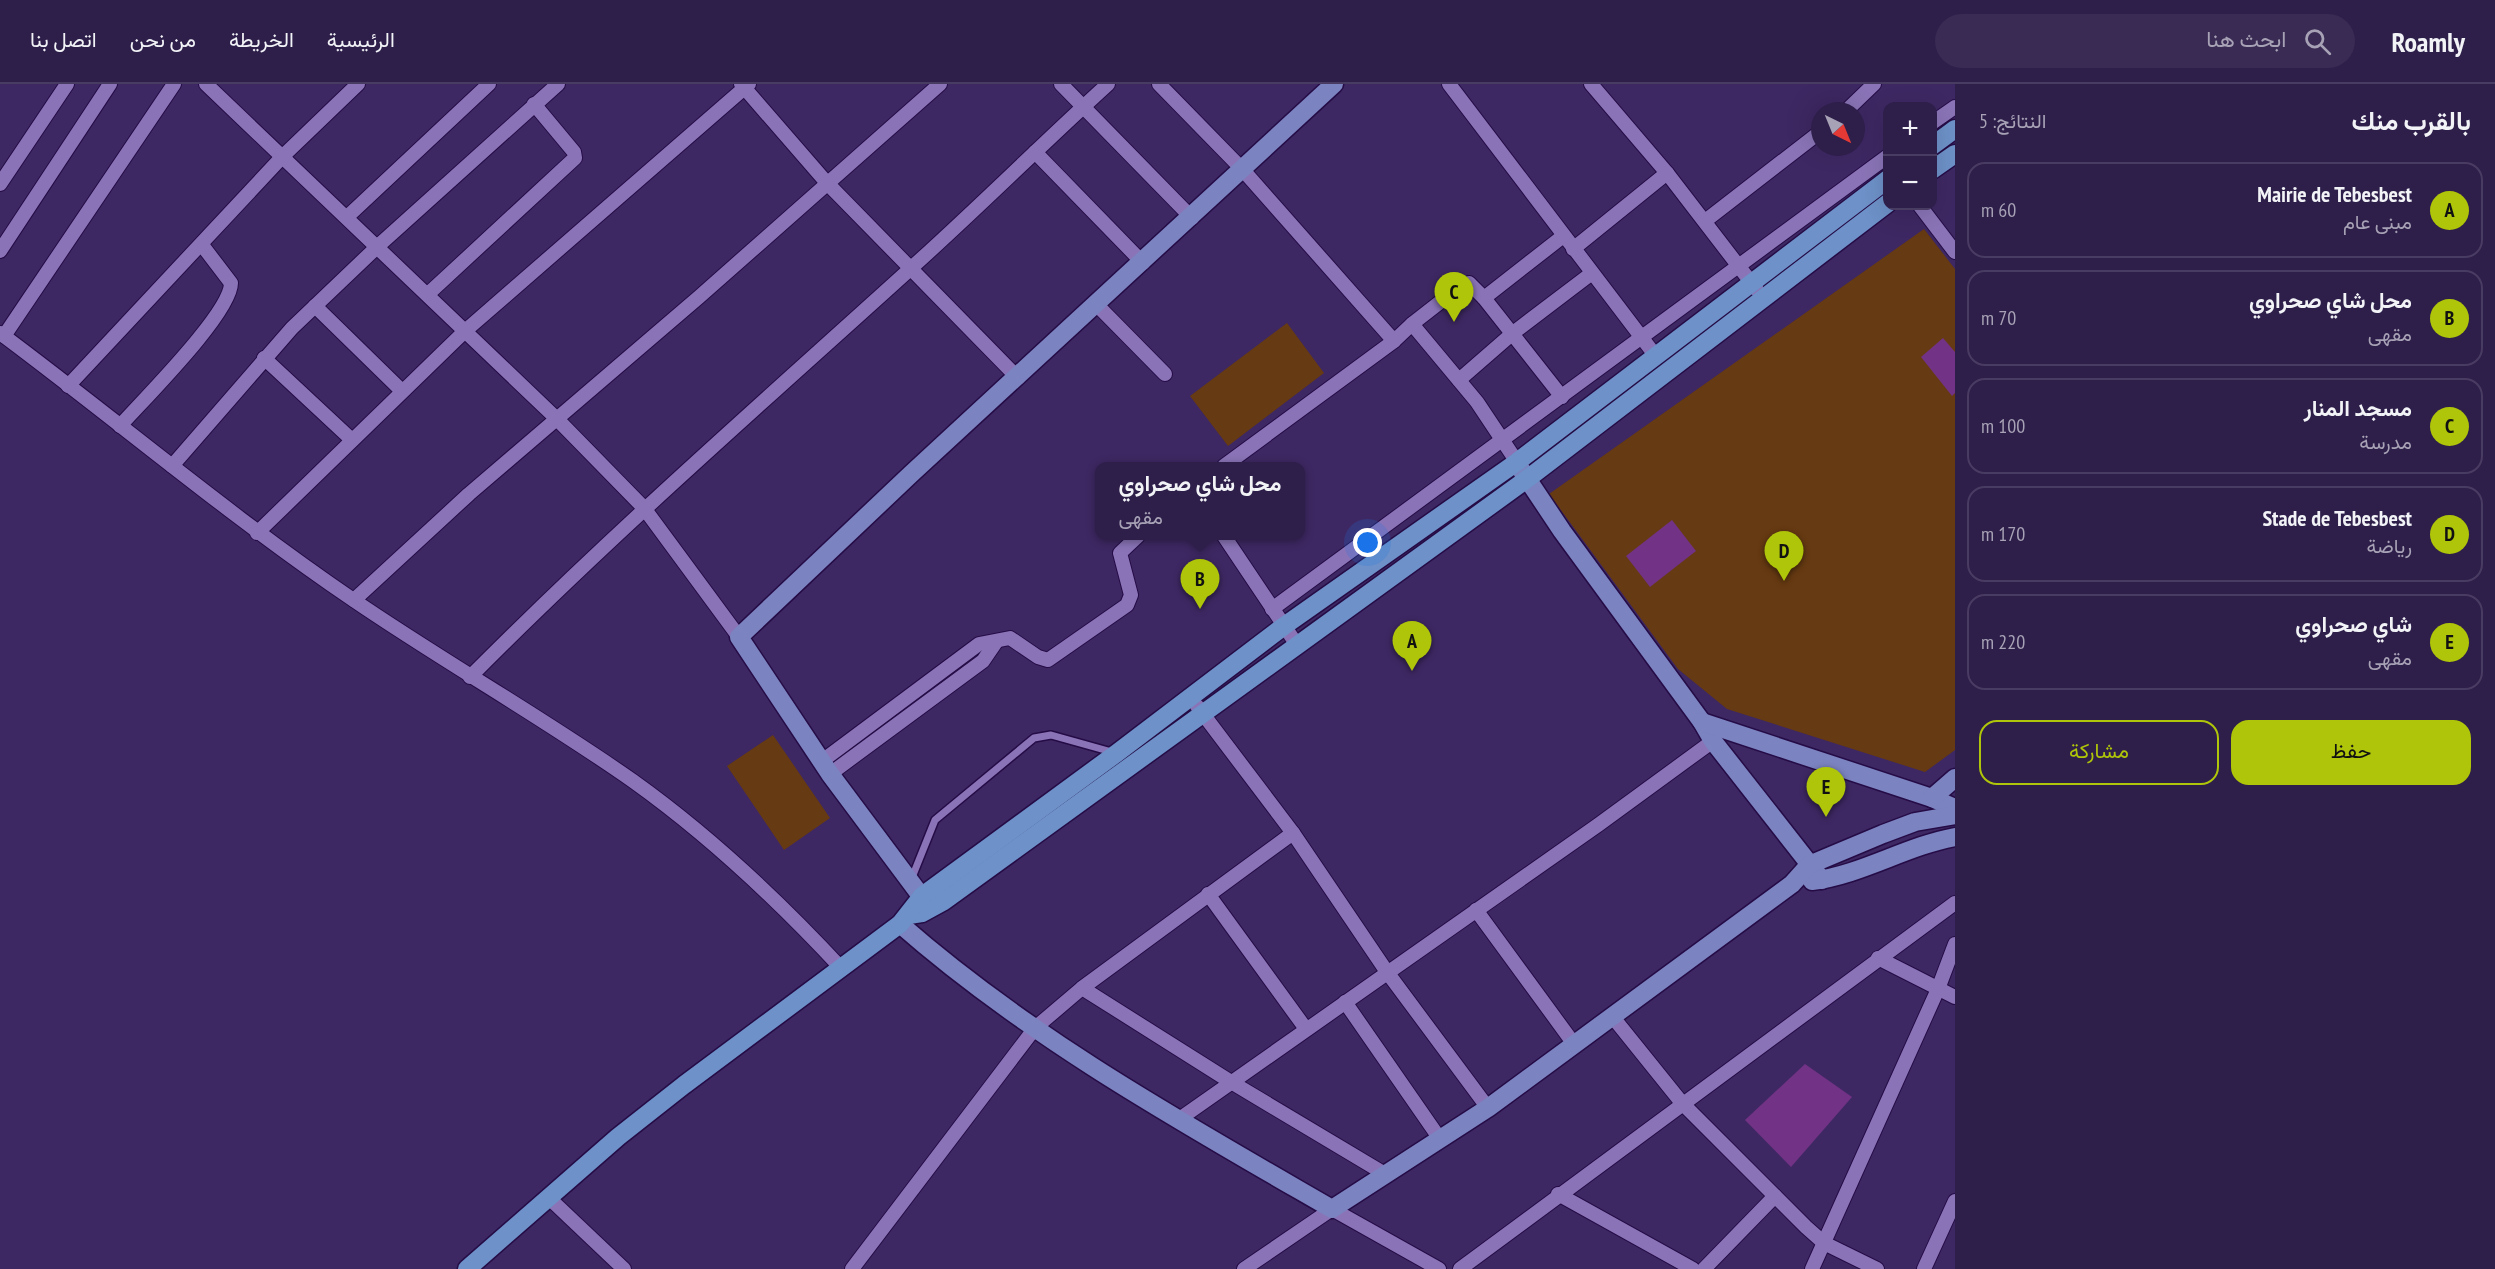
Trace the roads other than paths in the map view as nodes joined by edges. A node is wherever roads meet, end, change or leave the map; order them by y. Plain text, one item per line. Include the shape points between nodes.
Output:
1 (67, 84) edge
2 (111, 84) edge
3 (174, 84) edge
4 (206, 84) edge
5 (358, 84) edge
6 (489, 84) edge
7 (558, 84) edge
8 (940, 84) edge
9 (1061, 84) edge
10 (1108, 84) edge
11 (1159, 84) edge
12 (1334, 84) edge
13 (1449, 84) edge
14 (1591, 84) edge
15 (1874, 84) edge
16 (745, 85) edge
17 (1855, 102) edge
18 (534, 104) junction
19 (1084, 106) junction
20 (1955, 107) edge
21 (1937, 120) edge
22 (1955, 129) edge
23 (1811, 139) edge
24 (1937, 142) edge
25 (1035, 152) junction
26 (1955, 154) edge
27 (283, 156) junction
28 (1883, 159) edge
29 (1937, 167) edge
30 (1243, 170) junction
31 (1667, 173) junction
32 (3, 175) edge
33 (1883, 182) edge
34 (827, 183) junction
35 (1883, 206) edge
36 (1923, 210) edge
37 (347, 217) junction
38 (1192, 218) junction
39 (1705, 221) junction
40 (1563, 237) junction
41 (202, 245) junction
42 (378, 246) junction
43 (1573, 249) junction
44 (0, 251) edge
45 (1955, 252) edge
46 (1143, 263) junction
47 (1739, 266) junction
48 (912, 268) junction
49 (1592, 273) junction
50 (1751, 282) junction
51 (428, 294) junction
52 (1484, 298) junction
53 (1763, 298) junction
54 (1096, 304) junction
55 (315, 306) junction
56 (1412, 324) junction
57 (465, 331) junction
58 (1513, 333) junction
59 (1, 337) edge
60 (1642, 337) junction
61 (1394, 341) junction
62 (1655, 355) junction
63 (264, 358) junction
64 (1165, 374) dead end
65 (1018, 378) junction
66 (1459, 380) junction
67 (68, 386) junction
68 (402, 391) junction
69 (1562, 396) junction
70 (557, 419) junction
71 (120, 426) junction
72 (352, 440) junction
73 (1504, 440) junction
74 (1229, 462) edge
75 (1517, 462) junction
76 (172, 466) junction
77 (1527, 479) junction
78 (644, 508) junction
79 (1427, 525) junction
80 (257, 533) junction
81 (1134, 540) edge
82 (1227, 540) edge
83 (1438, 543) junction
84 (354, 600) junction
85 (1272, 609) junction
86 (1284, 626) junction
87 (739, 637) junction
88 (1297, 645) junction
89 (471, 677) junction
90 (1190, 697) junction
91 (1203, 713) junction
92 (1702, 722) junction
93 (1713, 741) junction
94 (1118, 753) junction
95 (826, 768) junction
96 (1955, 778) edge
97 (1932, 798) junction
98 (1955, 808) edge
99 (1955, 815) edge
100 (1293, 833) junction
101 (1955, 837) edge
102 (1809, 865) junction
103 (1822, 880) junction
104 (911, 882) junction
105 (1792, 884) junction
106 (1208, 894) junction
107 (926, 903) junction
108 (1955, 903) edge
109 (1476, 910) junction
110 (904, 919) junction
111 (1955, 944) edge
112 (1878, 958) junction
113 (842, 969) junction
114 (1387, 972) junction
115 (1082, 988) junction
116 (1938, 989) junction
117 (1955, 997) edge
118 (1345, 1002) junction
119 (1612, 1016) junction
120 (1035, 1028) junction
121 (1306, 1029) junction
122 (1574, 1044) junction
123 (1231, 1083) junction
124 (1682, 1103) junction
125 (1488, 1108) junction
126 (1178, 1120) junction
127 (1440, 1139) junction
128 (1385, 1174) junction
129 (1558, 1194) junction
130 (1775, 1196) junction
131 (548, 1197) junction
132 (1955, 1201) edge
133 (1332, 1209) junction
134 (1824, 1244) junction
135 (467, 1269) edge
136 (624, 1269) edge
137 (852, 1269) edge
138 (1244, 1269) edge
139 (1439, 1269) edge
140 (1460, 1269) edge
141 (1693, 1269) edge
142 (1704, 1269) edge
143 (1812, 1269) edge
144 (1877, 1269) edge
145 (1924, 1269) edge

1 - 32 street
2 - 44 street
3 - 59 street
4 - 27 street
5 - 27 street
6 - 37 street
7 - 18 street
8 - 34 street
9 - 19 street
10 - 19 street
11 - 30 street
12 - 30 street
13 - 40 street
14 - 31 street
15 - 17 street
16 - 34 street
16 - 57 street
18 - 42 street
18 - 51 street via 575,158
19 - 25 street
19 - 38 street
20 - 21 street
22 - 24 main road
23 - 39 street
25 - 46 street
25 - 48 street
26 - 29 main road
27 - 37 street
27 - 41 street
28 - 47 street
30 - 38 street
30 - 61 street
31 - 39 street
31 - 43 street
33 - 50 main road
34 - 48 street
34 - 70 street
35 - 53 main road
36 - 45 street
37 - 42 street
38 - 46 street
39 - 47 street
40 - 43 street
40 - 52 street
41 - 67 street
41 - 71 street via 231,283 228,298 202,334
42 - 51 street
42 - 55 street
43 - 49 street
46 - 54 street
47 - 50 street
47 - 60 street
48 - 65 street
48 - 78 street
49 - 58 street
49 - 60 street
50 - 53 street
50 - 62 main road
51 - 57 street
52 - 56 street via 1464,283
52 - 58 street
53 - 77 main road
54 - 64 street
54 - 65 street
55 - 63 street
55 - 68 street
56 - 61 street
56 - 66 street
57 - 68 street
57 - 70 street
58 - 66 street
58 - 69 street
59 - 67 street
60 - 62 street
60 - 69 street
61 - 74 street
62 - 75 main road
63 - 72 street
63 - 76 street
65 - 87 street
66 - 73 street
67 - 71 street
68 - 72 street
69 - 73 street
70 - 78 street
70 - 84 street
71 - 76 street
72 - 80 street
73 - 75 street
73 - 85 street
75 - 77 street
75 - 79 main road
76 - 80 street
77 - 83 main road
77 - 92 street
78 - 87 street
78 - 89 street
79 - 83 main road
79 - 86 main road
80 - 84 street
81 - 95 street via 1120,553 1131,595 1126,605 1048,660 1010,638 996,642 983,661
82 - 85 street
83 - 88 main road
84 - 89 street
85 - 86 street
86 - 88 street
86 - 90 main road
87 - 95 street
88 - 91 main road
89 - 113 street via 597,757 683,819 784,907
90 - 91 street
90 - 94 main road
91 - 100 street
91 - 107 main road
92 - 93 street
92 - 97 street
93 - 102 street
93 - 109 street
94 - 104 lane via 1051,735 1034,738 935,820
94 - 107 main road
95 - 104 street
96 - 97 street
97 - 98 street
99 - 102 street via 1915,822
100 - 106 street
100 - 114 street
101 - 103 street
102 - 103 street
102 - 105 street
103 - 105 street
104 - 107 street
105 - 119 street
106 - 115 street
106 - 121 street
107 - 110 main road
108 - 112 street
109 - 114 street
109 - 122 street
110 - 113 main road
110 - 120 street via 936,955
111 - 116 street
112 - 116 street
112 - 124 street
113 - 131 main road via 684,1084
114 - 118 street
114 - 125 street
115 - 120 street
115 - 123 street
116 - 117 street
116 - 134 street
118 - 121 street
118 - 127 street
119 - 122 street
119 - 124 street
120 - 126 street
120 - 137 street
121 - 123 street
122 - 125 street
123 - 126 street
123 - 128 street
124 - 129 street
124 - 130 street
125 - 127 street
126 - 133 street
127 - 128 street
128 - 133 street
129 - 140 street
129 - 141 street
130 - 134 street
130 - 142 street
131 - 135 main road
131 - 136 street
132 - 145 street
133 - 138 street
133 - 139 street
134 - 143 street
134 - 144 street

